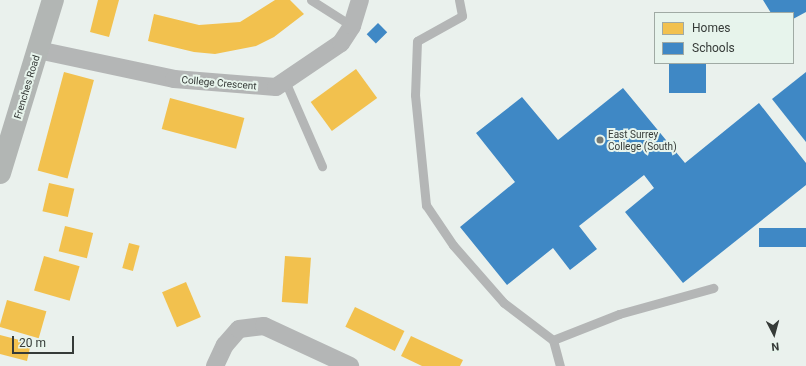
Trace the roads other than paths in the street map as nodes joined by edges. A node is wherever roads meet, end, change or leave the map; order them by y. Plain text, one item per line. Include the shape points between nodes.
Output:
1 (53, 0) edge
2 (311, 0) edge
3 (360, 0) edge
4 (459, 0) edge
5 (352, 26) junction
6 (38, 50) junction
7 (285, 81) junction
8 (322, 166) dead end
9 (0, 173) edge
10 (713, 288) dead end
11 (553, 340) junction
12 (215, 366) edge
13 (350, 366) edge
14 (560, 366) edge

1 - 6 street, Frenches Road
2 - 5 lane
3 - 5 street, College Crescent
4 - 11 lane via 462,16 416,41 415,95 426,205 453,245 504,303
5 - 7 street, College Crescent via 341,43
6 - 7 street, College Crescent via 174,79 276,88
6 - 9 street, Frenches Road
7 - 8 lane
10 - 11 lane via 618,314
11 - 14 lane
12 - 13 street via 225,345 239,329 264,326

